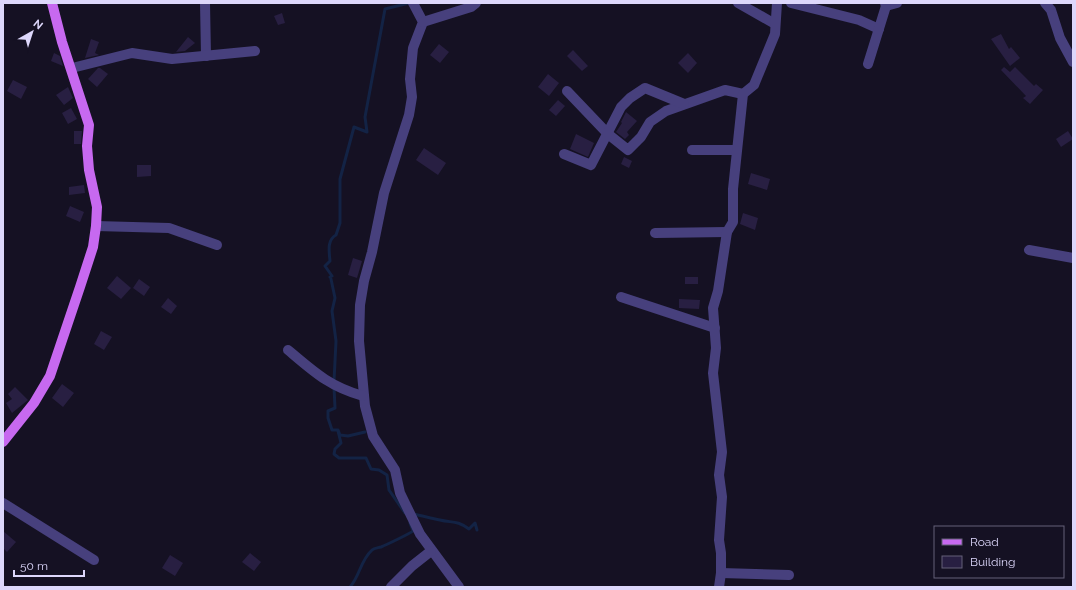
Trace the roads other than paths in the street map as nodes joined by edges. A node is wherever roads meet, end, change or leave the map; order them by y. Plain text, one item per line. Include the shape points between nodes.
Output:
1 (52, 3) edge
2 (205, 3) edge
3 (413, 3) edge
4 (476, 3) edge
5 (738, 3) edge
6 (777, 3) edge
7 (791, 3) edge
8 (897, 3) edge
9 (1045, 3) edge
10 (885, 4) edge
11 (423, 22) junction
12 (775, 24) junction
13 (879, 29) junction
14 (255, 51) dead end
15 (206, 56) junction
16 (1073, 62) edge
17 (868, 64) dead end
18 (72, 68) junction
19 (566, 91) dead end
20 (743, 94) junction
21 (684, 104) junction
22 (608, 134) junction
23 (692, 150) dead end
24 (736, 150) junction
25 (564, 154) dead end
26 (96, 226) junction
27 (727, 232) junction
28 (655, 233) dead end
29 (217, 245) dead end
30 (1029, 250) dead end
31 (1073, 258) edge
32 (621, 297) dead end
33 (715, 328) junction
34 (288, 350) dead end
35 (363, 396) junction
36 (3, 442) edge
37 (3, 503) edge
38 (431, 551) junction
39 (94, 560) dead end
40 (721, 573) junction
41 (789, 575) dead end
42 (391, 587) edge
43 (459, 587) edge
44 (719, 587) edge

1 - 18 main road
2 - 15 street
3 - 11 street
4 - 11 street via 471,7
5 - 12 street
6 - 12 street
7 - 13 street via 860,20
8 - 10 street
9 - 16 street via 1052,10 1060,38
10 - 13 street
11 - 35 street via 413,48 409,115 384,192 360,305 359,342 362,355
12 - 20 street via 775,34 754,85
13 - 17 street
14 - 15 street
15 - 18 street via 172,59 132,53
18 - 26 main road via 89,125 89,170 97,207
19 - 22 street
20 - 21 street via 725,90
20 - 24 street
21 - 22 street via 650,122 641,137 628,150
21 - 22 street via 645,88 621,107
22 - 25 street via 591,165
23 - 24 street
24 - 27 street via 733,222
26 - 29 street via 169,228
26 - 36 main road via 93,247 50,376 34,403
27 - 28 street
27 - 33 street via 713,308
30 - 31 street
32 - 33 street
33 - 40 street via 713,373 722,452 719,475 722,497 719,540
34 - 35 street via 327,382 344,391
35 - 38 street via 373,436 395,470 400,493
37 - 39 street
38 - 42 street
38 - 43 street
40 - 41 street
40 - 44 street

